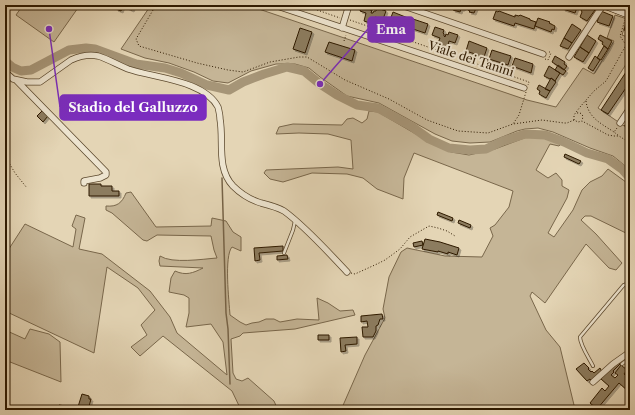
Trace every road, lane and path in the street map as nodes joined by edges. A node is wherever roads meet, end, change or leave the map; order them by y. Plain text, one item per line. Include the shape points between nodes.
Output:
1 (156, 5) edge
2 (274, 5) edge
3 (303, 5) edge
4 (349, 5) edge
5 (401, 5) edge
6 (603, 5) edge
7 (629, 14) edge
8 (341, 18) dead end
9 (349, 19) dead end
10 (342, 28) junction
11 (543, 54) dead end
12 (569, 58) dead end
13 (5, 72) edge
14 (16, 80) junction
15 (524, 88) dead end
16 (630, 93) edge
17 (630, 96) edge
18 (586, 101) junction
19 (630, 108) edge
20 (577, 112) junction
21 (574, 120) junction
22 (582, 121) junction
23 (620, 123) joint
24 (513, 124) junction
25 (614, 132) junction
26 (619, 136) junction
27 (630, 143) edge
28 (5, 156) edge
29 (84, 183) dead end
30 (27, 188) dead end
31 (295, 221) junction
32 (455, 236) dead end
33 (284, 253) dead end
34 (347, 272) joint
35 (630, 285) edge
36 (630, 352) edge
37 (630, 358) edge
38 (622, 364) dead end
39 (593, 366) dead end
40 (593, 382) dead end

1 - 24 path via 136,39 139,46 197,63 243,72 270,62 307,57 345,80 389,99 427,120 458,131 488,133
2 - 10 street, Viale dei Tanini
3 - 8 path
4 - 10 street
5 - 11 street
6 - 7 main road
6 - 12 street
7 - 18 path via 620,36 626,45 606,81
9 - 24 path via 529,82 519,114
10 - 15 street, Viale dei Tanini
13 - 14 street
14 - 29 street via 106,172 106,176
14 - 31 street via 40,82 71,60 90,55 195,88 214,102 218,109 222,130 221,152 228,180 239,192 276,207
16 - 17 path
18 - 20 path
18 - 25 path via 592,116
19 - 23 street
20 - 21 path via 573,116
20 - 22 path via 582,115
21 - 22 path
21 - 24 path via 567,123 542,120
22 - 26 path via 608,135
23 - 25 path
25 - 26 path
26 - 27 path
28 - 30 path via 14,173
31 - 33 lane
31 - 34 street
32 - 34 path via 429,226 410,237 400,249 377,264 355,274
35 - 39 lane via 622,286 580,337
36 - 40 street
37 - 38 lane

